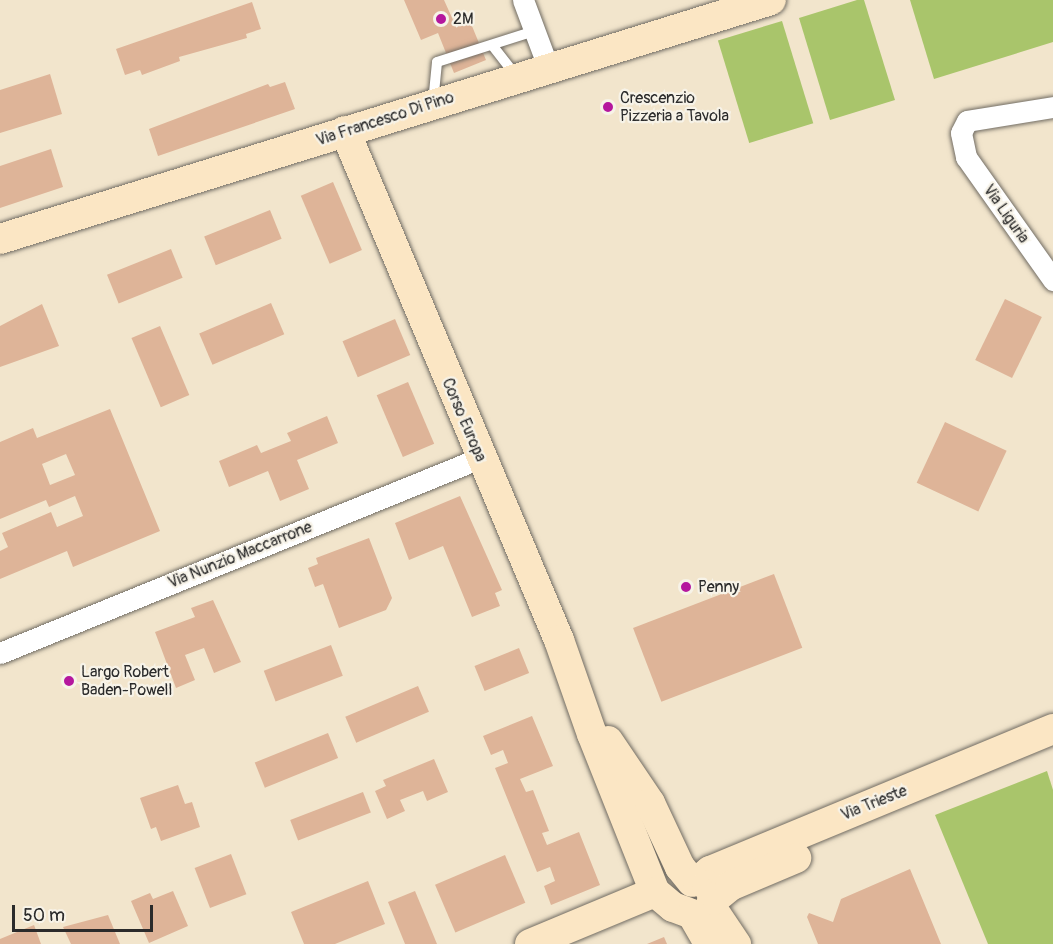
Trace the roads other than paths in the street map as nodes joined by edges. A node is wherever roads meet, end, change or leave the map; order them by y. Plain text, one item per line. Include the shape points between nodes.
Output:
1 (524, 0) edge
2 (771, 0) edge
3 (535, 31) junction
4 (492, 45) junction
5 (548, 67) junction
6 (518, 77) junction
7 (433, 104) junction
8 (1053, 107) edge
9 (345, 131) junction
10 (0, 238) edge
11 (1053, 280) edge
12 (480, 458) junction
13 (0, 653) edge
14 (571, 672) junction
15 (1053, 729) edge
16 (1053, 750) edge
17 (666, 838) junction
18 (640, 853) junction
19 (690, 899) junction
20 (530, 944) edge
21 (577, 944) edge
22 (709, 944) edge
23 (735, 944) edge

1 - 3 street
2 - 5 street, Via Francesco Di Pino
3 - 4 lane
3 - 5 street
4 - 6 lane
4 - 7 lane via 437,62
5 - 6 street, Via Francesco Di Pino
6 - 7 street, Via Francesco Di Pino
7 - 9 street, Via Francesco Di Pino
8 - 11 street, Via Liguria via 967,121 961,133 961,147
9 - 10 street, Via Francesco Di Pino
9 - 12 street, Corso Europa
12 - 13 street, Via Nunzio Maccarrone
12 - 14 street, Corso Europa
14 - 17 street via 604,734 650,803
14 - 18 street
15 - 19 street, Via Trieste via 710,871
16 - 19 street, Via Trieste via 730,886
17 - 18 street via 645,844
17 - 19 street
18 - 19 street
19 - 20 street, Via Trieste
19 - 21 street, Via Trieste
19 - 22 street
19 - 23 street

